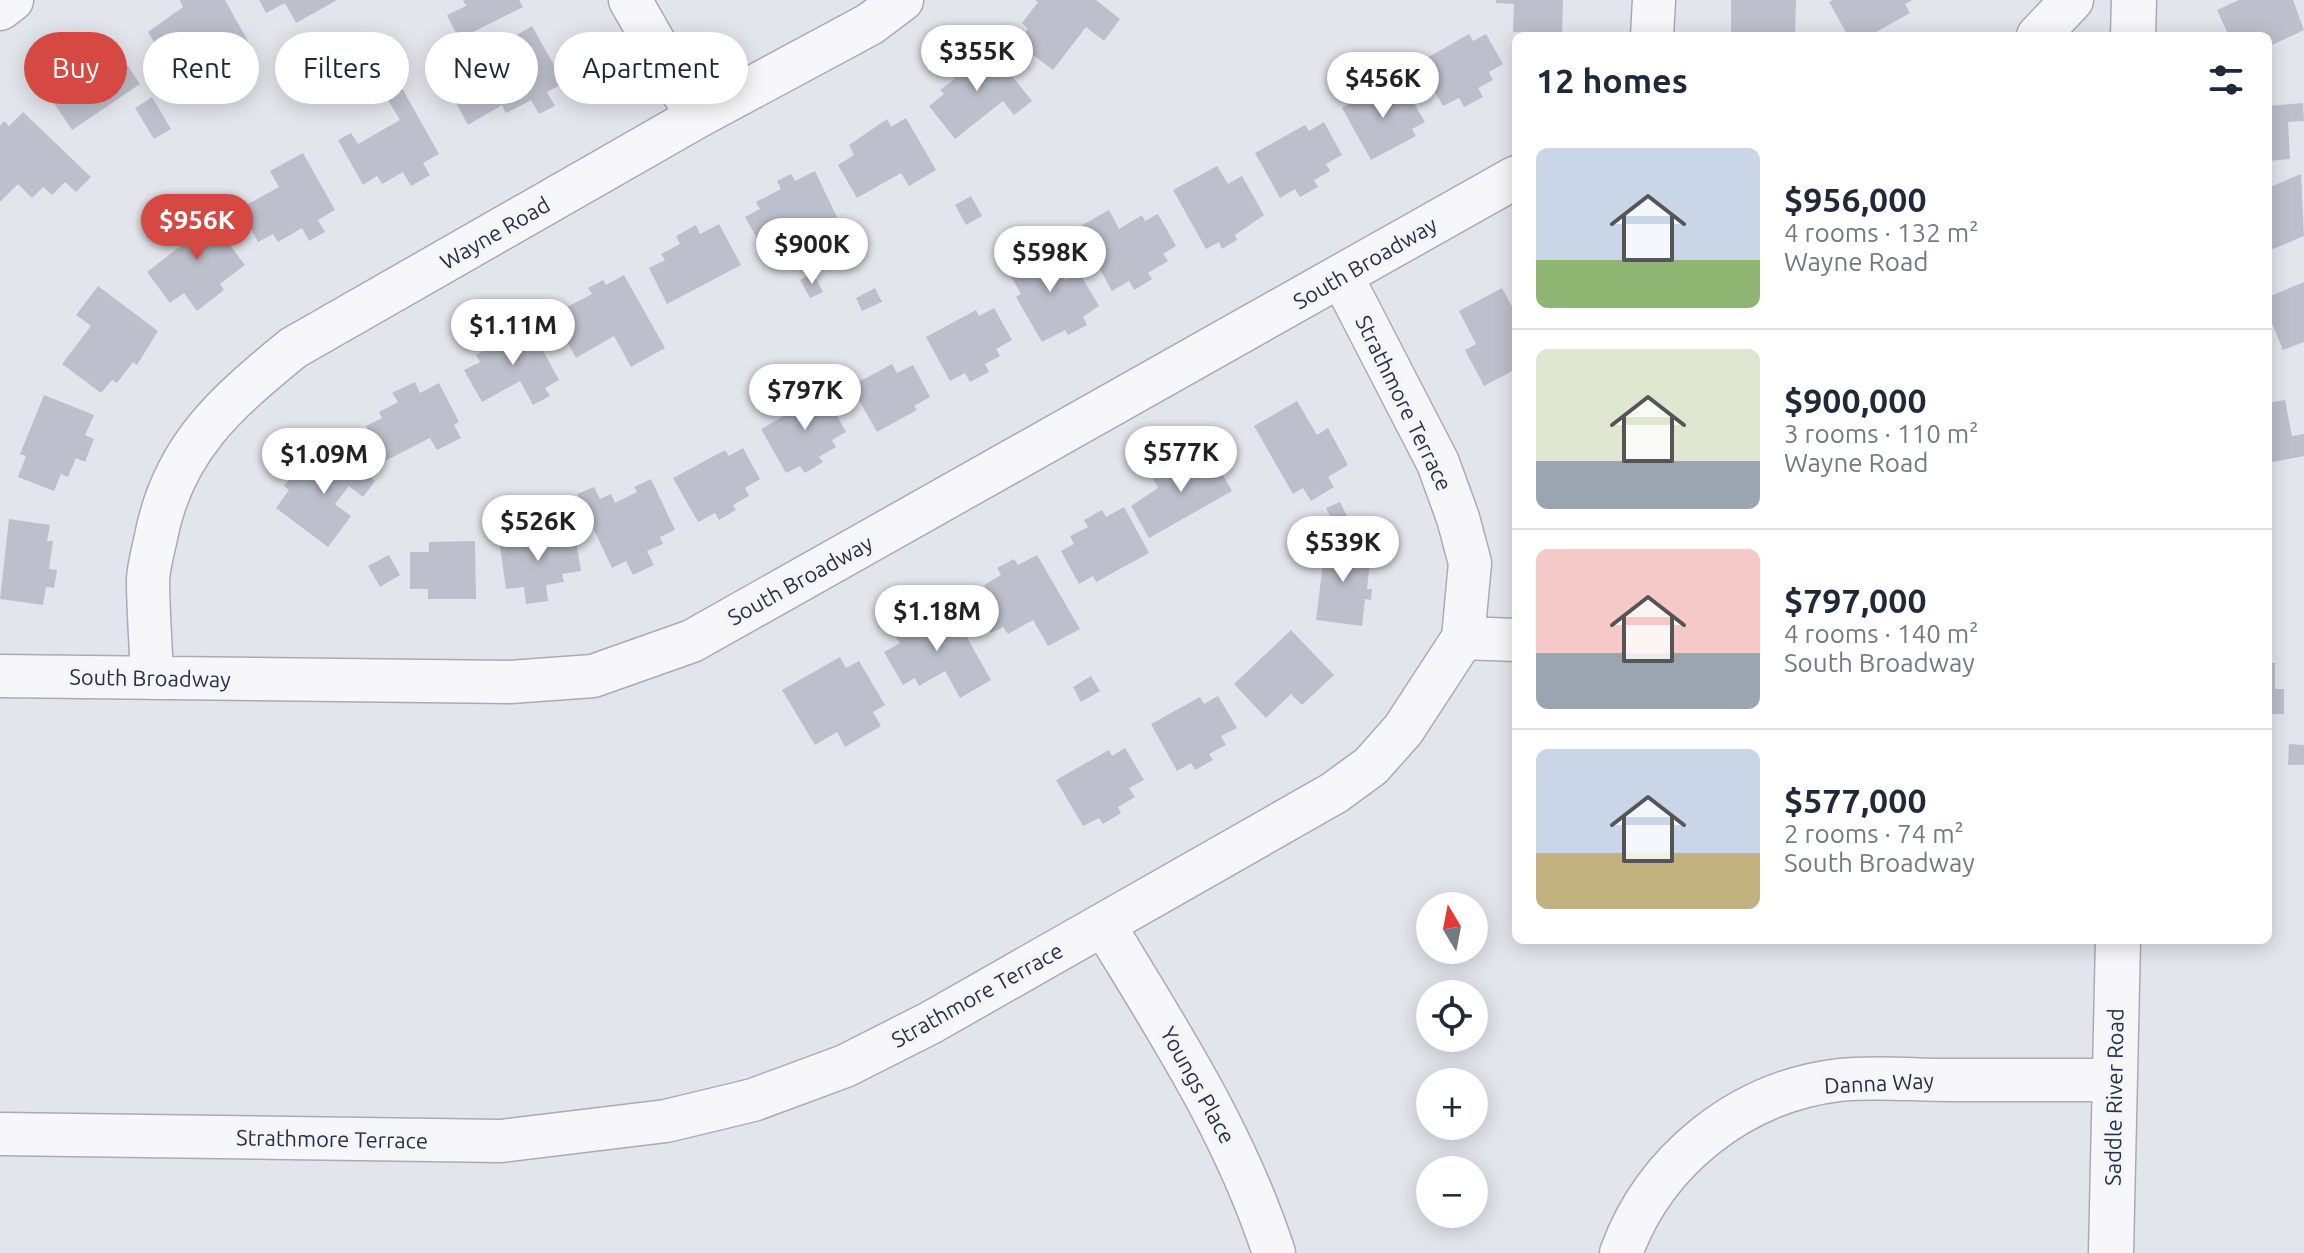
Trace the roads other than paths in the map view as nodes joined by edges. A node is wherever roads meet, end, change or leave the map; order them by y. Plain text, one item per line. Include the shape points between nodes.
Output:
1 (12, 0) edge
2 (630, 0) edge
3 (902, 0) edge
4 (1654, 0) edge
5 (2072, 0) edge
6 (2134, 0) edge
7 (0, 9) edge
8 (1652, 32) edge
9 (2042, 32) edge
10 (2133, 32) edge
11 (697, 117) junction
12 (1512, 179) edge
13 (1342, 277) junction
14 (1463, 638) junction
15 (1512, 640) edge
16 (0, 676) edge
17 (152, 678) junction
18 (1104, 925) junction
19 (2118, 944) edge
20 (2115, 1080) junction
21 (0, 1134) edge
22 (1274, 1253) edge
23 (1621, 1253) edge
24 (2111, 1253) edge

1 - 7 street
2 - 11 street
3 - 11 street, Wayne Road via 870,24
4 - 8 street
5 - 9 street
6 - 10 street
11 - 17 street, Wayne Road via 293,348 211,420 182,461 161,512 148,576
12 - 13 street, South Broadway
13 - 14 street, Strathmore Terrace via 1438,463 1458,518 1470,563
13 - 17 street, South Broadway via 692,641 593,676 510,682
14 - 15 street
14 - 18 street, Strathmore Terrace via 1403,730 1371,766 1334,793
16 - 17 street, South Broadway
18 - 21 street, Strathmore Terrace via 845,1066 753,1100 666,1121 501,1141
18 - 22 street, Youngs Place via 1210,1098 1246,1173
19 - 20 street, Saddle River Road
20 - 23 street, Danna Way via 1840,1080 1786,1092 1740,1112 1695,1143 1657,1184
20 - 24 street, Saddle River Road

